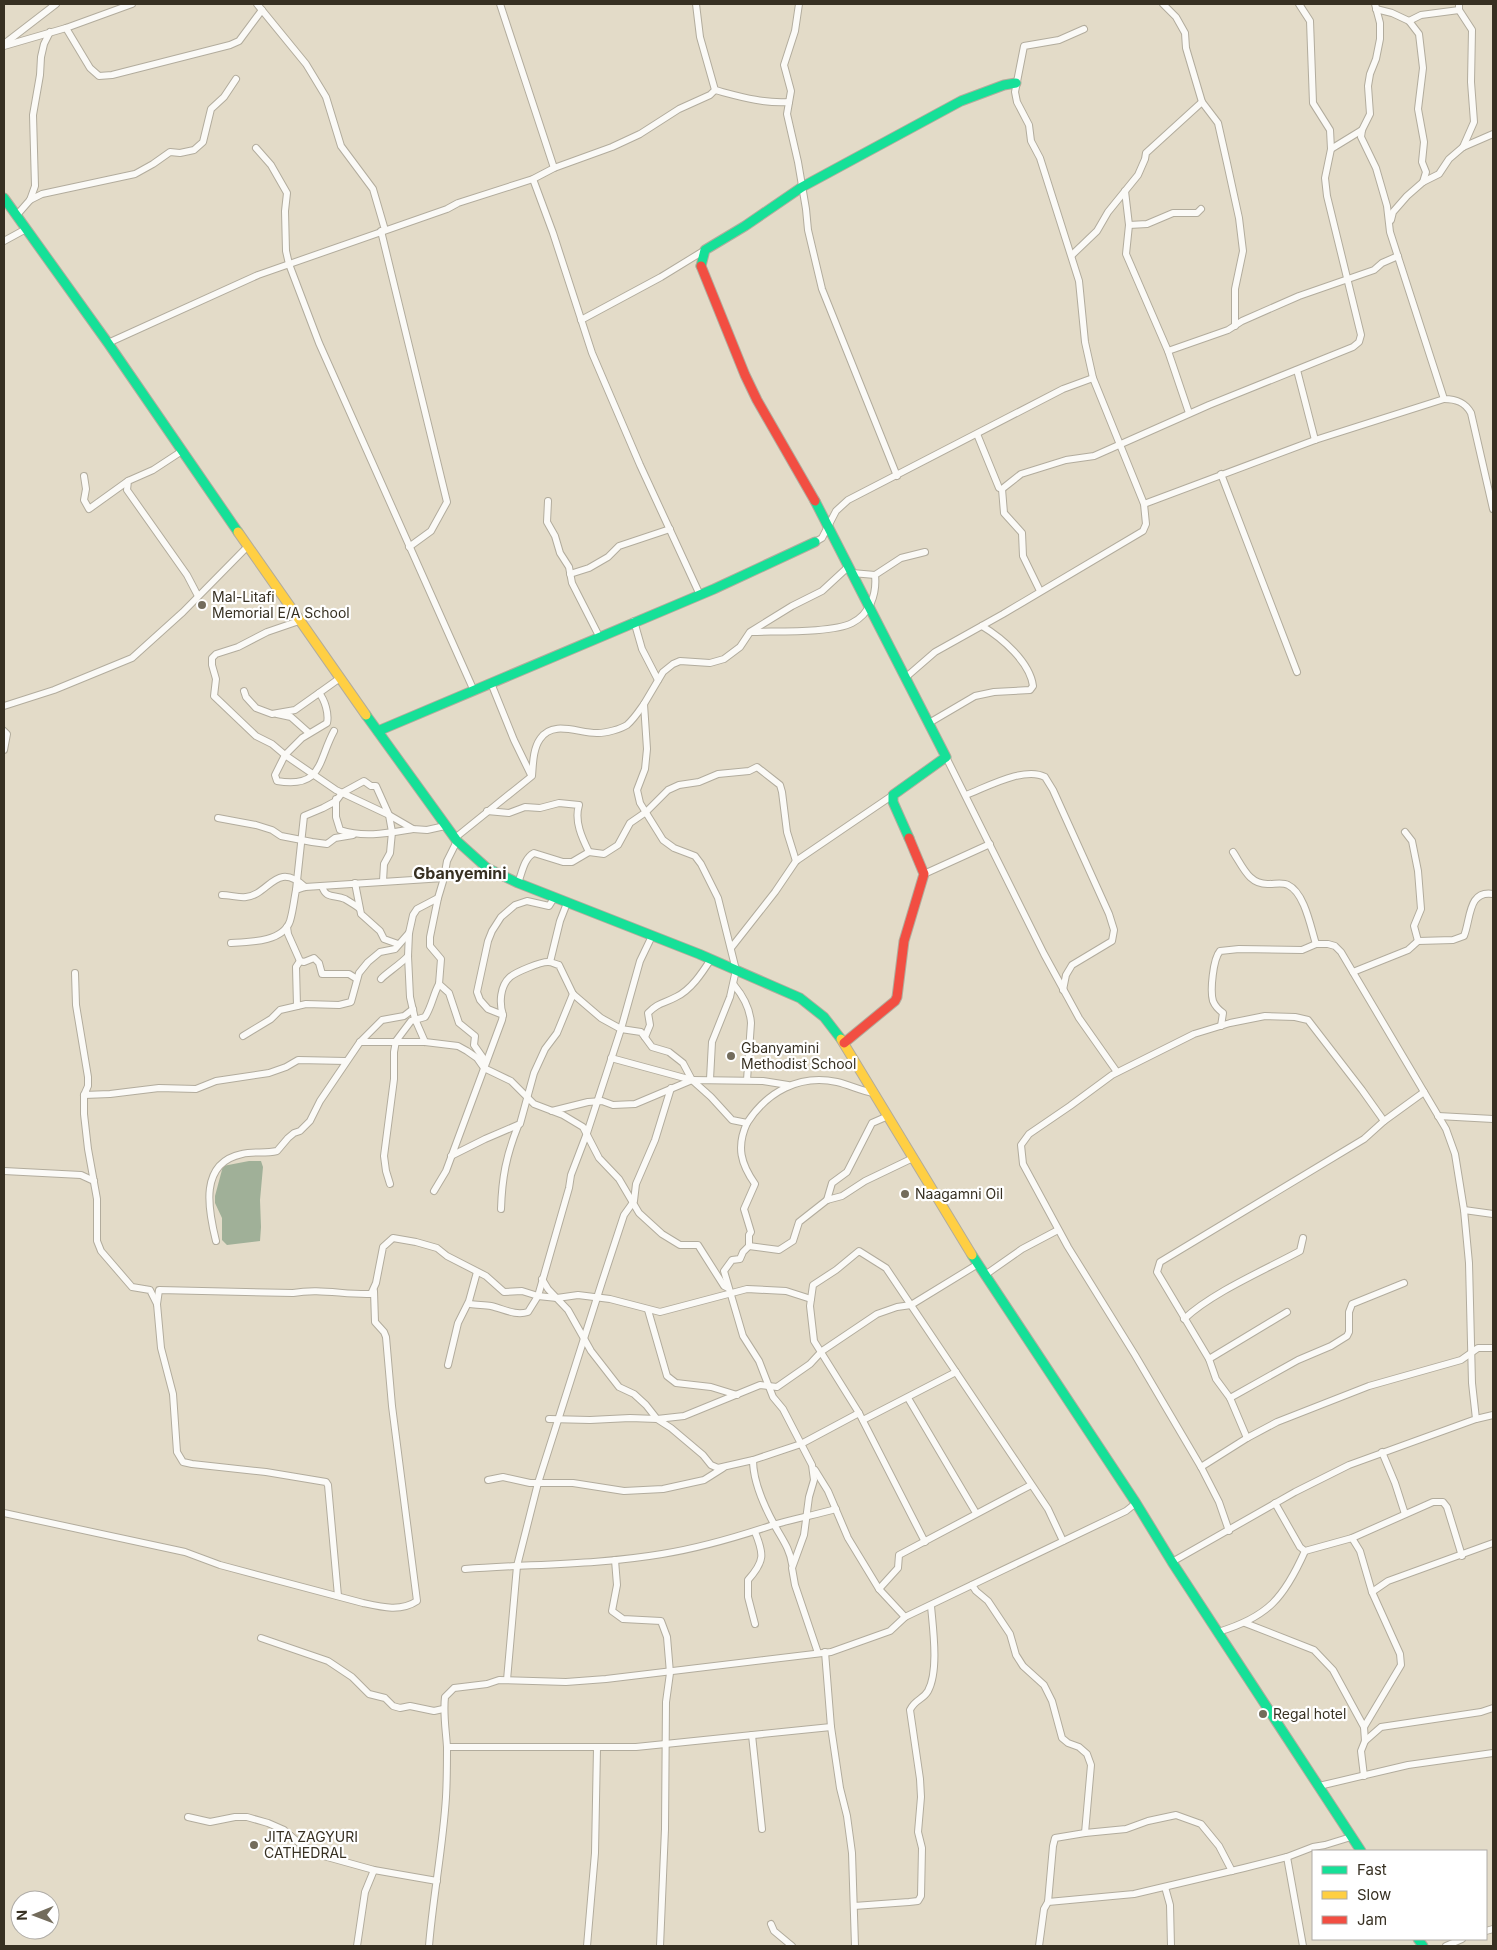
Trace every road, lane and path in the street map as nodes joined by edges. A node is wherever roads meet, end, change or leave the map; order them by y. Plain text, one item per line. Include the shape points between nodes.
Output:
1 (56, 4) edge
2 (132, 4) edge
3 (257, 4) edge
4 (500, 4) edge
5 (696, 4) edge
6 (799, 4) edge
7 (1163, 4) edge
8 (1300, 4) edge
9 (1376, 6) edge
10 (1459, 7) edge
11 (262, 10) junction
12 (1409, 21) junction
13 (66, 28) junction
14 (1084, 29) dead end
15 (50, 32) junction
16 (4, 45) edge
17 (236, 79) dead end
18 (1016, 83) junction
19 (715, 90) junction
20 (789, 102) junction
21 (1202, 102) junction
22 (1362, 130) junction
23 (1493, 134) edge
24 (1463, 147) junction
25 (256, 148) dead end
26 (1331, 149) junction
27 (554, 168) junction
28 (533, 179) junction
29 (1422, 182) junction
30 (802, 187) junction
31 (1125, 191) junction
32 (4, 198) edge
33 (30, 200) junction
34 (1201, 209) dead end
35 (16, 216) junction
36 (1390, 224) junction
37 (1129, 225) junction
38 (26, 229) junction
39 (383, 231) junction
40 (4, 241) edge
41 (705, 250) junction
42 (1072, 255) junction
43 (1398, 256) junction
44 (289, 264) junction
45 (1348, 278) junction
46 (581, 320) junction
47 (1235, 326) junction
48 (108, 342) junction
49 (1168, 351) junction
50 (1297, 370) junction
51 (1093, 378) junction
52 (1444, 399) junction
53 (1189, 413) junction
54 (977, 434) junction
55 (1315, 440) junction
56 (1120, 444) junction
57 (182, 451) junction
58 (1221, 474) junction
59 (84, 476) dead end
60 (897, 476) junction
61 (128, 481) junction
62 (1002, 488) junction
63 (548, 500) dead end
64 (1144, 504) junction
65 (1493, 509) edge
66 (829, 527) junction
67 (670, 529) junction
68 (816, 542) joint
69 (248, 546) junction
70 (409, 547) junction
71 (925, 552) dead end
72 (850, 570) junction
73 (570, 574) junction
74 (875, 575) junction
75 (1040, 591) junction
76 (700, 595) junction
77 (198, 596) junction
78 (870, 606) junction
79 (299, 621) junction
80 (634, 621) junction
81 (982, 626) junction
82 (750, 632) junction
83 (600, 638) junction
84 (1297, 672) dead end
85 (340, 678) junction
86 (905, 678) junction
87 (658, 680) junction
88 (491, 684) junction
89 (244, 691) dead end
90 (474, 691) junction
91 (319, 693) junction
92 (644, 704) junction
93 (4, 706) edge
94 (277, 714) junction
95 (930, 723) junction
96 (4, 731) edge
97 (334, 731) dead end
98 (378, 731) junction
99 (309, 733) junction
100 (4, 750) edge
101 (285, 756) junction
102 (946, 757) junction
103 (312, 775) junction
104 (532, 776) junction
105 (339, 792) junction
106 (893, 795) junction
107 (966, 795) junction
108 (336, 801) junction
109 (488, 811) junction
110 (646, 812) junction
111 (389, 815) junction
112 (218, 818) dead end
113 (445, 826) junction
114 (413, 829) junction
115 (392, 832) junction
116 (1405, 832) dead end
117 (353, 835) junction
118 (456, 839) junction
119 (301, 840) junction
120 (990, 844) junction
121 (589, 852) junction
122 (1233, 852) dead end
123 (796, 861) junction
124 (924, 874) junction
125 (444, 878) junction
126 (297, 879) junction
127 (382, 881) junction
128 (518, 883) junction
129 (355, 884) junction
130 (322, 886) junction
131 (305, 887) junction
132 (296, 890) junction
133 (1493, 894) edge
134 (222, 895) dead end
135 (438, 898) junction
136 (554, 898) junction
137 (567, 903) junction
138 (359, 908) junction
139 (287, 927) junction
140 (409, 933) junction
141 (652, 936) junction
142 (1418, 941) junction
143 (231, 943) dead end
144 (398, 944) junction
145 (1316, 944) junction
146 (731, 948) junction
147 (408, 956) junction
148 (711, 959) junction
149 (300, 961) junction
150 (550, 962) junction
151 (736, 970) junction
152 (1353, 972) junction
153 (75, 973) dead end
154 (357, 978) junction
155 (381, 979) dead end
156 (439, 984) junction
157 (734, 985) junction
158 (1063, 990) junction
159 (573, 994) junction
160 (297, 1006) junction
161 (412, 1010) junction
162 (503, 1015) junction
163 (415, 1018) junction
164 (1221, 1026) junction
165 (621, 1029) junction
166 (243, 1036) dead end
167 (645, 1037) junction
168 (360, 1042) junction
169 (396, 1042) junction
170 (425, 1042) junction
171 (844, 1043) junction
172 (611, 1058) junction
173 (346, 1061) junction
174 (485, 1065) junction
175 (1117, 1072) junction
176 (710, 1079) junction
177 (692, 1080) junction
178 (748, 1080) junction
179 (789, 1086) junction
180 (671, 1088) junction
181 (1424, 1092) junction
182 (874, 1093) junction
183 (84, 1095) junction
184 (527, 1097) junction
185 (596, 1101) junction
186 (551, 1111) junction
187 (888, 1116) junction
188 (1438, 1116) junction
189 (1493, 1118) edge
190 (1384, 1121) junction
191 (747, 1123) junction
192 (518, 1126) junction
193 (587, 1133) junction
194 (451, 1156) junction
195 (913, 1158) junction
196 (4, 1171) edge
197 (94, 1181) junction
198 (390, 1184) dead end
199 (434, 1190) dead end
200 (827, 1200) junction
201 (634, 1201) junction
202 (501, 1210) dead end
203 (1464, 1210) junction
204 (1493, 1214) edge
205 (1058, 1230) junction
206 (1303, 1238) dead end
207 (216, 1241) dead end
208 (749, 1246) junction
209 (978, 1264) junction
210 (477, 1272) junction
211 (985, 1275) junction
212 (542, 1280) junction
213 (1404, 1283) dead end
214 (728, 1288) junction
215 (150, 1290) junction
216 (159, 1290) junction
217 (374, 1291) junction
218 (730, 1295) junction
219 (538, 1296) junction
220 (597, 1297) junction
221 (557, 1298) junction
222 (811, 1300) junction
223 (157, 1304) junction
224 (470, 1304) dead end
225 (911, 1305) junction
226 (648, 1310) junction
227 (1287, 1312) dead end
228 (1184, 1319) junction
229 (585, 1337) junction
230 (1493, 1348) edge
231 (822, 1351) junction
232 (1471, 1354) junction
233 (1209, 1359) junction
234 (448, 1364) dead end
235 (956, 1372) junction
236 (768, 1385) junction
237 (737, 1395) junction
238 (908, 1398) junction
239 (1230, 1398) junction
240 (859, 1413) junction
241 (1493, 1415) edge
242 (558, 1418) junction
243 (549, 1419) dead end
244 (657, 1419) junction
245 (1476, 1419) junction
246 (863, 1420) junction
247 (1247, 1438) junction
248 (801, 1444) junction
249 (1382, 1452) junction
250 (753, 1460) junction
251 (812, 1465) junction
252 (724, 1467) junction
253 (1201, 1468) junction
254 (488, 1480) dead end
255 (538, 1483) junction
256 (1031, 1486) junction
257 (1136, 1503) junction
258 (1275, 1503) junction
259 (836, 1509) junction
260 (4, 1513) edge
261 (976, 1513) junction
262 (1405, 1514) junction
263 (807, 1517) junction
264 (774, 1525) junction
265 (1229, 1531) junction
266 (755, 1532) junction
267 (1352, 1538) junction
268 (1063, 1541) junction
269 (925, 1542) junction
270 (1493, 1545) edge
271 (1306, 1551) junction
272 (1462, 1556) junction
273 (615, 1560) junction
274 (1172, 1562) junction
275 (517, 1566) junction
276 (792, 1568) junction
277 (465, 1569) dead end
278 (972, 1585) junction
279 (879, 1589) junction
280 (1372, 1592) junction
281 (338, 1596) junction
282 (931, 1606) junction
283 (905, 1617) junction
284 (1245, 1623) junction
285 (755, 1624) dead end
286 (1218, 1632) junction
287 (261, 1638) dead end
288 (821, 1653) junction
289 (670, 1673) junction
290 (507, 1680) junction
291 (1493, 1708) edge
292 (443, 1709) junction
293 (831, 1727) junction
294 (1364, 1727) junction
295 (752, 1735) junction
296 (1365, 1742) junction
297 (666, 1744) junction
298 (447, 1747) junction
299 (598, 1748) junction
300 (1493, 1753) edge
301 (1364, 1776) junction
302 (1318, 1786) junction
303 (188, 1817) dead end
304 (762, 1830) dead end
305 (1085, 1833) junction
306 (1351, 1837) junction
307 (1360, 1850) edge
308 (1287, 1857) junction
309 (374, 1870) junction
310 (1232, 1871) junction
311 (437, 1881) junction
312 (1165, 1887) junction
313 (1048, 1902) junction
314 (854, 1906) junction
315 (771, 1924) dead end
316 (1460, 1940) edge
317 (357, 1946) edge
318 (429, 1946) edge
319 (587, 1946) edge
320 (660, 1946) edge
321 (792, 1946) edge
322 (855, 1946) edge
323 (1039, 1946) edge
324 (1171, 1946) edge
325 (1303, 1946) edge
326 (1446, 1946) edge

1 - 16 street
2 - 13 street
3 - 11 street
4 - 27 street
5 - 19 street via 700,37
6 - 20 street via 795,31 784,65 791,91
7 - 21 street via 1185,33 1186,48
8 - 26 street via 1310,21 1313,103 1330,130
9 - 12 street
9 - 22 street via 1380,39 1368,86 1370,114
10 - 12 street via 1421,15
10 - 24 street via 1472,30 1474,122
11 - 13 street via 239,41 112,75 99,76 90,68
11 - 39 street via 306,64 326,97 341,146 373,188
12 - 29 street via 1419,34 1423,68 1418,110 1424,142 1422,162 1426,172
13 - 15 street
14 - 18 street via 1059,40 1024,46
15 - 16 street
15 - 33 street via 41,58 33,115 35,186
17 - 33 street via 211,109 203,142 194,150 170,152 135,174 42,194
18 - 30 main road via 961,101
18 - 42 street via 1017,102 1025,116
19 - 20 street via 778,103
19 - 27 street via 640,134
20 - 30 street via 787,114
21 - 31 street via 1146,153 1138,175
21 - 47 street via 1218,122 1239,218 1243,251 1235,288
22 - 26 street
22 - 36 street via 1361,137 1376,168
23 - 24 street
24 - 29 street via 1448,159 1439,174
25 - 44 street via 272,165 287,193 286,250
26 - 45 street via 1325,178 1326,196
27 - 28 street
28 - 39 street
28 - 46 street
29 - 36 street via 1393,212
30 - 41 main road
30 - 60 street via 822,290
31 - 37 street
31 - 42 street via 1097,231
32 - 35 main road
33 - 35 street
34 - 37 street via 1172,213 1147,224
35 - 38 main road
36 - 43 street
37 - 49 street via 1126,254
38 - 40 street
38 - 48 main road
39 - 44 street
39 - 70 street via 447,502 431,530
41 - 46 street
41 - 66 main road via 702,268 745,375
42 - 51 street via 1079,281
43 - 45 street via 1374,270
43 - 52 street
44 - 48 street
44 - 70 street via 319,343
45 - 47 street via 1299,296
45 - 50 street via 1361,335 1359,342
46 - 67 street via 592,353
47 - 49 street
48 - 57 main road
49 - 53 street
50 - 53 street
50 - 55 street
51 - 54 street via 1063,389
51 - 56 street
52 - 55 street
52 - 65 street via 1465,404 1471,413
53 - 56 street
54 - 60 street
54 - 62 street via 999,488
55 - 58 street
56 - 62 street via 1094,456 1066,460 1021,474
56 - 64 street
57 - 61 street via 153,470
57 - 69 main road
58 - 64 street
58 - 84 street
59 - 61 street via 84,500 89,509
60 - 66 street via 848,500 836,511
61 - 77 street via 127,490
62 - 75 street via 1004,513 1022,533 1023,556
63 - 73 street via 547,522
64 - 75 street via 1146,524 1143,531
66 - 68 street
66 - 72 main road
67 - 73 street via 619,546 608,557
67 - 76 street
68 - 76 main road
69 - 77 street
69 - 79 main road
70 - 90 street
71 - 74 street via 901,558
72 - 74 street
72 - 78 main road
72 - 82 street via 822,591
73 - 83 street
74 - 78 street via 876,586
75 - 81 street
76 - 80 main road
77 - 93 street via 132,658 54,690
78 - 82 street via 848,625
78 - 86 main road
79 - 85 main road
79 - 101 street via 212,658 216,679 214,696 256,736
80 - 83 main road
80 - 87 street via 642,649
81 - 86 street via 935,652
81 - 95 street via 1015,652 1033,686 1030,690 975,696
82 - 87 street via 740,647 724,658 710,663 680,661 666,669
83 - 88 main road
85 - 91 street
85 - 98 main road
86 - 95 main road
87 - 92 street
88 - 90 main road
88 - 104 street
89 - 94 street via 256,708
90 - 98 main road
91 - 94 street via 295,710
91 - 99 street via 329,718 327,723
92 - 104 street via 625,726 598,733 558,728 542,736 534,756
92 - 110 street via 647,749 645,769 637,790
94 - 99 street via 290,717
95 - 102 main road
96 - 100 street via 7,734
97 - 103 street via 322,763
98 - 113 main road
99 - 101 street
101 - 103 street
101 - 103 street via 275,775 277,781 292,784
102 - 106 main road
102 - 107 street
103 - 105 street
104 - 109 street
105 - 108 street
105 - 111 street
105 - 111 street via 364,781 376,786
106 - 123 street
106 - 124 main road via 893,802
107 - 120 street
107 - 158 street via 1032,773 1045,777 1053,790 1114,930 1112,941 1072,964
108 - 117 street via 340,830
108 - 119 street via 304,816
109 - 118 street
109 - 121 street via 509,813 525,807 540,808 559,803 579,805 578,822
110 - 121 street via 630,823 618,845 604,854
110 - 123 street via 675,786 699,782 718,774 760,768 780,785 787,832
110 - 146 street via 663,840 695,856 701,864 718,898
111 - 114 street
111 - 115 street
112 - 119 street via 256,825 281,836
113 - 114 street
113 - 118 main road
114 - 115 street
115 - 117 street
115 - 127 street
116 - 142 street via 1412,841 1418,871 1421,909 1414,926
117 - 119 street via 335,838 327,844
118 - 125 street
118 - 128 main road via 487,868
119 - 126 street
120 - 124 street
120 - 158 street
121 - 128 street via 572,862 531,854
122 - 145 street via 1251,880 1260,885 1286,884 1293,888 1309,916
123 - 146 street
124 - 171 main road via 902,957 898,995 886,1010
125 - 127 street
125 - 135 street
126 - 131 street
126 - 132 street
126 - 134 street via 274,879 247,897
127 - 129 street
128 - 136 main road
129 - 130 street
129 - 138 street
130 - 131 street
130 - 138 street via 329,897 343,898
131 - 132 street
132 - 139 street
133 - 142 street via 1480,895 1474,900 1464,936 1454,940
135 - 140 street via 417,909
135 - 156 street via 430,946 441,959
136 - 137 main road
136 - 162 street via 549,906 527,901 515,905 501,917 492,931 477,992 488,1010
137 - 141 main road
137 - 150 street
138 - 144 street via 384,939
139 - 143 street via 280,934 255,942
139 - 149 street
140 - 144 street
140 - 147 street
141 - 148 main road
141 - 165 street via 640,961
142 - 152 street via 1408,950
144 - 154 street via 380,952
145 - 152 street via 1335,946
145 - 164 street via 1302,950 1220,951 1216,956 1211,994 1223,1013
146 - 151 street
147 - 155 street
147 - 161 street
148 - 151 main road
148 - 167 street via 699,978 677,997 657,1004 648,1012 650,1025
149 - 154 street via 314,958 322,974 349,974
149 - 160 street via 296,967
150 - 159 street via 559,966
150 - 162 street via 539,963 510,977 501,994
151 - 157 street
151 - 171 main road via 808,1004 824,1017
152 - 181 street
153 - 183 street via 76,1005 88,1077
154 - 160 street via 351,1002 339,1006
156 - 163 street via 425,1017
156 - 174 street via 449,993 460,1023 475,1036 474,1045
157 - 176 street via 712,1042
157 - 178 street via 743,996 750,1014
158 - 175 street
159 - 165 street via 601,1018
159 - 184 street via 557,1033 534,1073
160 - 166 street via 280,1010
161 - 163 street
161 - 168 street via 404,1016 382,1020
162 - 174 street
163 - 169 street
163 - 170 street
164 - 175 street via 1176,1042
164 - 190 street via 1265,1016 1308,1020
165 - 167 street via 641,1032
165 - 172 street
167 - 177 street via 652,1046 669,1052 683,1063
168 - 169 street
168 - 173 street
169 - 170 street
169 - 198 street via 394,1087 384,1156
170 - 174 street via 458,1046
171 - 182 main road
172 - 177 street
172 - 185 street
173 - 183 street via 298,1060 269,1072 216,1081 196,1089 159,1088
173 - 207 street via 310,1122 288,1138 277,1151 242,1154 219,1165 214,1172 209,1199
174 - 184 street
174 - 194 street
175 - 205 street via 1029,1134 1021,1145 1024,1164
176 - 177 street
176 - 178 street
177 - 180 street
177 - 191 street via 732,1120
178 - 179 street
179 - 182 street via 804,1081 826,1080
179 - 191 street via 766,1100
180 - 185 street via 635,1104 613,1105
180 - 201 street via 655,1140 636,1184
181 - 188 street
181 - 190 street
182 - 187 main road
183 - 197 street
184 - 186 street via 540,1108
184 - 192 street
185 - 186 street
185 - 193 street
186 - 193 street via 575,1121
187 - 195 main road
187 - 200 street via 872,1123 847,1172 832,1183
188 - 189 street
188 - 203 street via 1455,1154
190 - 228 street via 1364,1139 1160,1262 1157,1272
191 - 208 street via 741,1136 742,1160 755,1184 744,1209 751,1232
192 - 194 street
192 - 202 street via 502,1178
193 - 201 street via 599,1158
193 - 212 street via 571,1175
194 - 199 street
195 - 200 street via 842,1196
195 - 209 main road
196 - 197 street via 81,1175
197 - 215 street via 98,1241 102,1251 132,1287
200 - 208 street via 798,1222 792,1241 778,1250
201 - 214 street via 639,1213 662,1234 680,1244 698,1245
201 - 220 street via 624,1215
203 - 204 street
203 - 232 street
205 - 211 street via 1022,1249
205 - 253 street
206 - 228 street via 1300,1251 1248,1278
208 - 214 street via 740,1259 732,1260 724,1272
209 - 211 main road
209 - 225 street
210 - 217 street via 437,1248 393,1238 383,1247
210 - 219 street via 504,1292 522,1291
210 - 234 street via 469,1301 458,1323
211 - 257 main road
212 - 219 street
212 - 221 street
213 - 239 street via 1352,1304 1349,1332 1342,1340
214 - 218 street
215 - 216 street
215 - 223 street
216 - 217 street via 293,1293 310,1290 358,1294
216 - 223 street
217 - 281 street via 375,1322 386,1337 417,1601 408,1608 381,1607
218 - 222 street via 747,1289 786,1291
218 - 226 street via 660,1312
218 - 236 street via 743,1336 759,1361
219 - 221 street
219 - 224 street via 528,1312 523,1314
220 - 221 street
220 - 226 street
220 - 229 street
221 - 229 street
222 - 225 street via 813,1285 860,1251 886,1268
222 - 231 street via 814,1341
223 - 281 street via 161,1348 172,1394 177,1452 183,1462 326,1482
225 - 231 street via 877,1314
225 - 235 street
226 - 237 street via 667,1376 676,1383 711,1387
227 - 233 street
228 - 233 street
229 - 242 street
229 - 244 street via 591,1351 619,1387 634,1394
230 - 232 street via 1478,1348
231 - 236 street via 810,1364 777,1387
231 - 240 street
232 - 245 street
232 - 247 street via 1444,1366 1360,1390 1277,1422
233 - 239 street via 1216,1379
235 - 238 street
235 - 256 street
236 - 237 street
236 - 248 street
237 - 244 street via 684,1416
238 - 246 street
238 - 261 street
239 - 247 street
240 - 246 street
240 - 248 street
241 - 245 street
242 - 243 street
242 - 244 street
242 - 255 street
244 - 252 street via 704,1455 711,1465
245 - 249 street
246 - 269 street
247 - 253 street
248 - 250 street
248 - 251 street
249 - 258 street
249 - 262 street
250 - 252 street
250 - 264 street via 755,1481
251 - 259 street
251 - 263 street via 814,1480
252 - 255 street via 704,1480 663,1489 624,1491 573,1483
253 - 265 street via 1219,1502
254 - 255 street via 503,1477
255 - 275 street
256 - 261 street
256 - 268 street via 1048,1509
257 - 268 street
257 - 274 main road
258 - 265 street
258 - 271 street via 1300,1547
259 - 263 street
259 - 279 street via 848,1538
260 - 281 street via 185,1552 220,1565
261 - 269 street
262 - 267 street
262 - 272 street via 1433,1502 1443,1502
263 - 264 street
263 - 276 street
264 - 266 street
264 - 276 street via 788,1547
265 - 274 street
266 - 273 street via 663,1554
266 - 285 street via 763,1551 758,1569 748,1580 748,1597
267 - 271 street
267 - 280 street via 1360,1551
268 - 278 street
269 - 279 street via 899,1555 898,1568
270 - 272 street
271 - 284 street via 1276,1601
272 - 280 street via 1388,1581
273 - 275 street
273 - 289 street via 617,1585 612,1611 623,1620 661,1620
274 - 286 main road
275 - 277 street
275 - 290 street
276 - 288 street via 795,1586
278 - 282 street
278 - 305 street via 988,1601 1010,1634 1016,1655 1044,1685 1062,1738 1087,1754 1091,1765
279 - 283 street
280 - 294 street via 1400,1654 1401,1665
282 - 283 street
282 - 314 street via 934,1646 930,1686 910,1710 920,1780 921,1896 918,1901
283 - 288 street via 890,1631
284 - 286 street
284 - 294 street via 1314,1650 1333,1670
286 - 302 main road
287 - 292 street via 337,1665 369,1694 385,1698 392,1706 434,1711
288 - 289 street
288 - 293 street
289 - 290 street via 566,1682
289 - 297 street
290 - 292 street via 454,1688 445,1697
291 - 296 street via 1381,1727
292 - 298 street
293 - 295 street
293 - 314 street via 848,1823
294 - 296 street
295 - 297 street
295 - 304 street
296 - 301 street via 1361,1751
297 - 299 street
297 - 320 street via 666,1829
298 - 299 street
298 - 311 street via 444,1824
299 - 319 street
300 - 301 street via 1438,1759
301 - 302 street
302 - 306 main road
303 - 309 street via 210,1822 241,1816 268,1823 320,1855
305 - 310 street via 1126,1829 1176,1815 1201,1824 1219,1846
305 - 313 street via 1055,1838
306 - 307 main road
306 - 308 street via 1313,1846
308 - 310 street
308 - 325 street
309 - 311 street
309 - 317 street via 366,1892
310 - 312 street
311 - 318 street
312 - 313 street via 1114,1897
312 - 324 street via 1170,1905
313 - 323 street via 1044,1909
314 - 322 street
315 - 321 street via 774,1931
316 - 326 street

